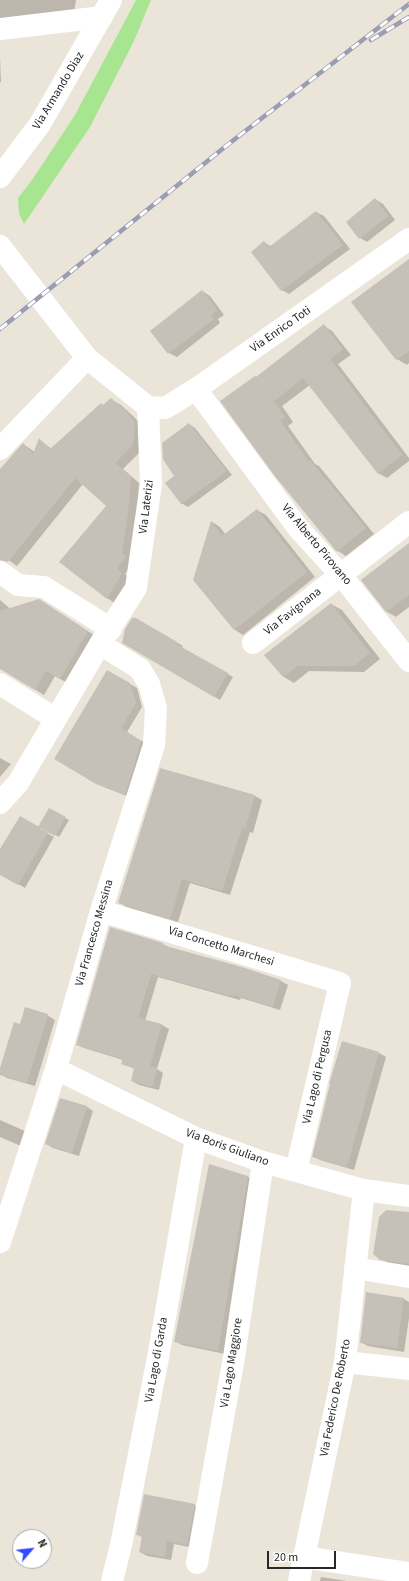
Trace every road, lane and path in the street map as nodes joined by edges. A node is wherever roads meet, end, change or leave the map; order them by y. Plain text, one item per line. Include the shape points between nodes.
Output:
1 (107, 8) edge
2 (0, 30) edge
3 (0, 177) edge
4 (409, 239) edge
5 (0, 246) edge
6 (81, 350) junction
7 (196, 389) junction
8 (148, 407) junction
9 (0, 449) edge
10 (409, 522) edge
11 (0, 572) edge
12 (341, 575) junction
13 (105, 637) junction
14 (253, 642) dead end
15 (409, 661) edge
16 (0, 684) edge
17 (56, 719) junction
18 (0, 803) edge
19 (101, 911) junction
20 (340, 983) joint
21 (56, 1070) junction
22 (196, 1138) junction
23 (263, 1162) junction
24 (296, 1171) junction
25 (364, 1190) junction
26 (409, 1196) edge
27 (0, 1242) edge
28 (355, 1268) junction
29 (409, 1276) edge
30 (345, 1362) junction
31 (409, 1369) edge
32 (303, 1557) junction
33 (197, 1563) dead end
34 (409, 1573) edge
35 (112, 1581) edge
36 (299, 1581) edge

1 - 2 street
1 - 3 street, Via Armando Diaz via 40,124
4 - 7 street, Via Enrico Toti
5 - 6 street
6 - 8 street
6 - 9 street
7 - 8 street, Via Enrico Toti via 165,408
7 - 12 street, Via Alberto Pirovano via 298,528
8 - 13 street, Via Laterizi via 151,484 136,588
10 - 12 street, Via Favignana
11 - 13 street via 18,585 44,587
12 - 14 street, Via Favignana
12 - 15 street, Via Alberto Pirovano
13 - 17 street, Via Laterizi
13 - 19 street, Via Francesco Messina via 140,669 149,684 156,708 154,745
16 - 17 street
17 - 18 street, Via Laterizi via 18,783
19 - 20 street, Via Concetto Marchesi
19 - 21 street, Via Francesco Messina
20 - 24 street, Via Lago di Pergusa
21 - 22 street, Via Boris Giuliano
21 - 27 street, Via Francesco Messina
22 - 23 street, Via Boris Giuliano
22 - 35 street, Via Lago di Garda via 158,1358
23 - 24 street, Via Boris Giuliano
23 - 33 street, Via Lago Maggiore via 234,1357
24 - 25 street, Via Boris Giuliano
25 - 26 street, Via Boris Giuliano
25 - 28 street, Via Federico De Roberto
28 - 29 street
28 - 30 street, Via Federico De Roberto
30 - 31 street
30 - 32 street, Via Federico De Roberto
32 - 34 street
32 - 36 street, Via Federico De Roberto

